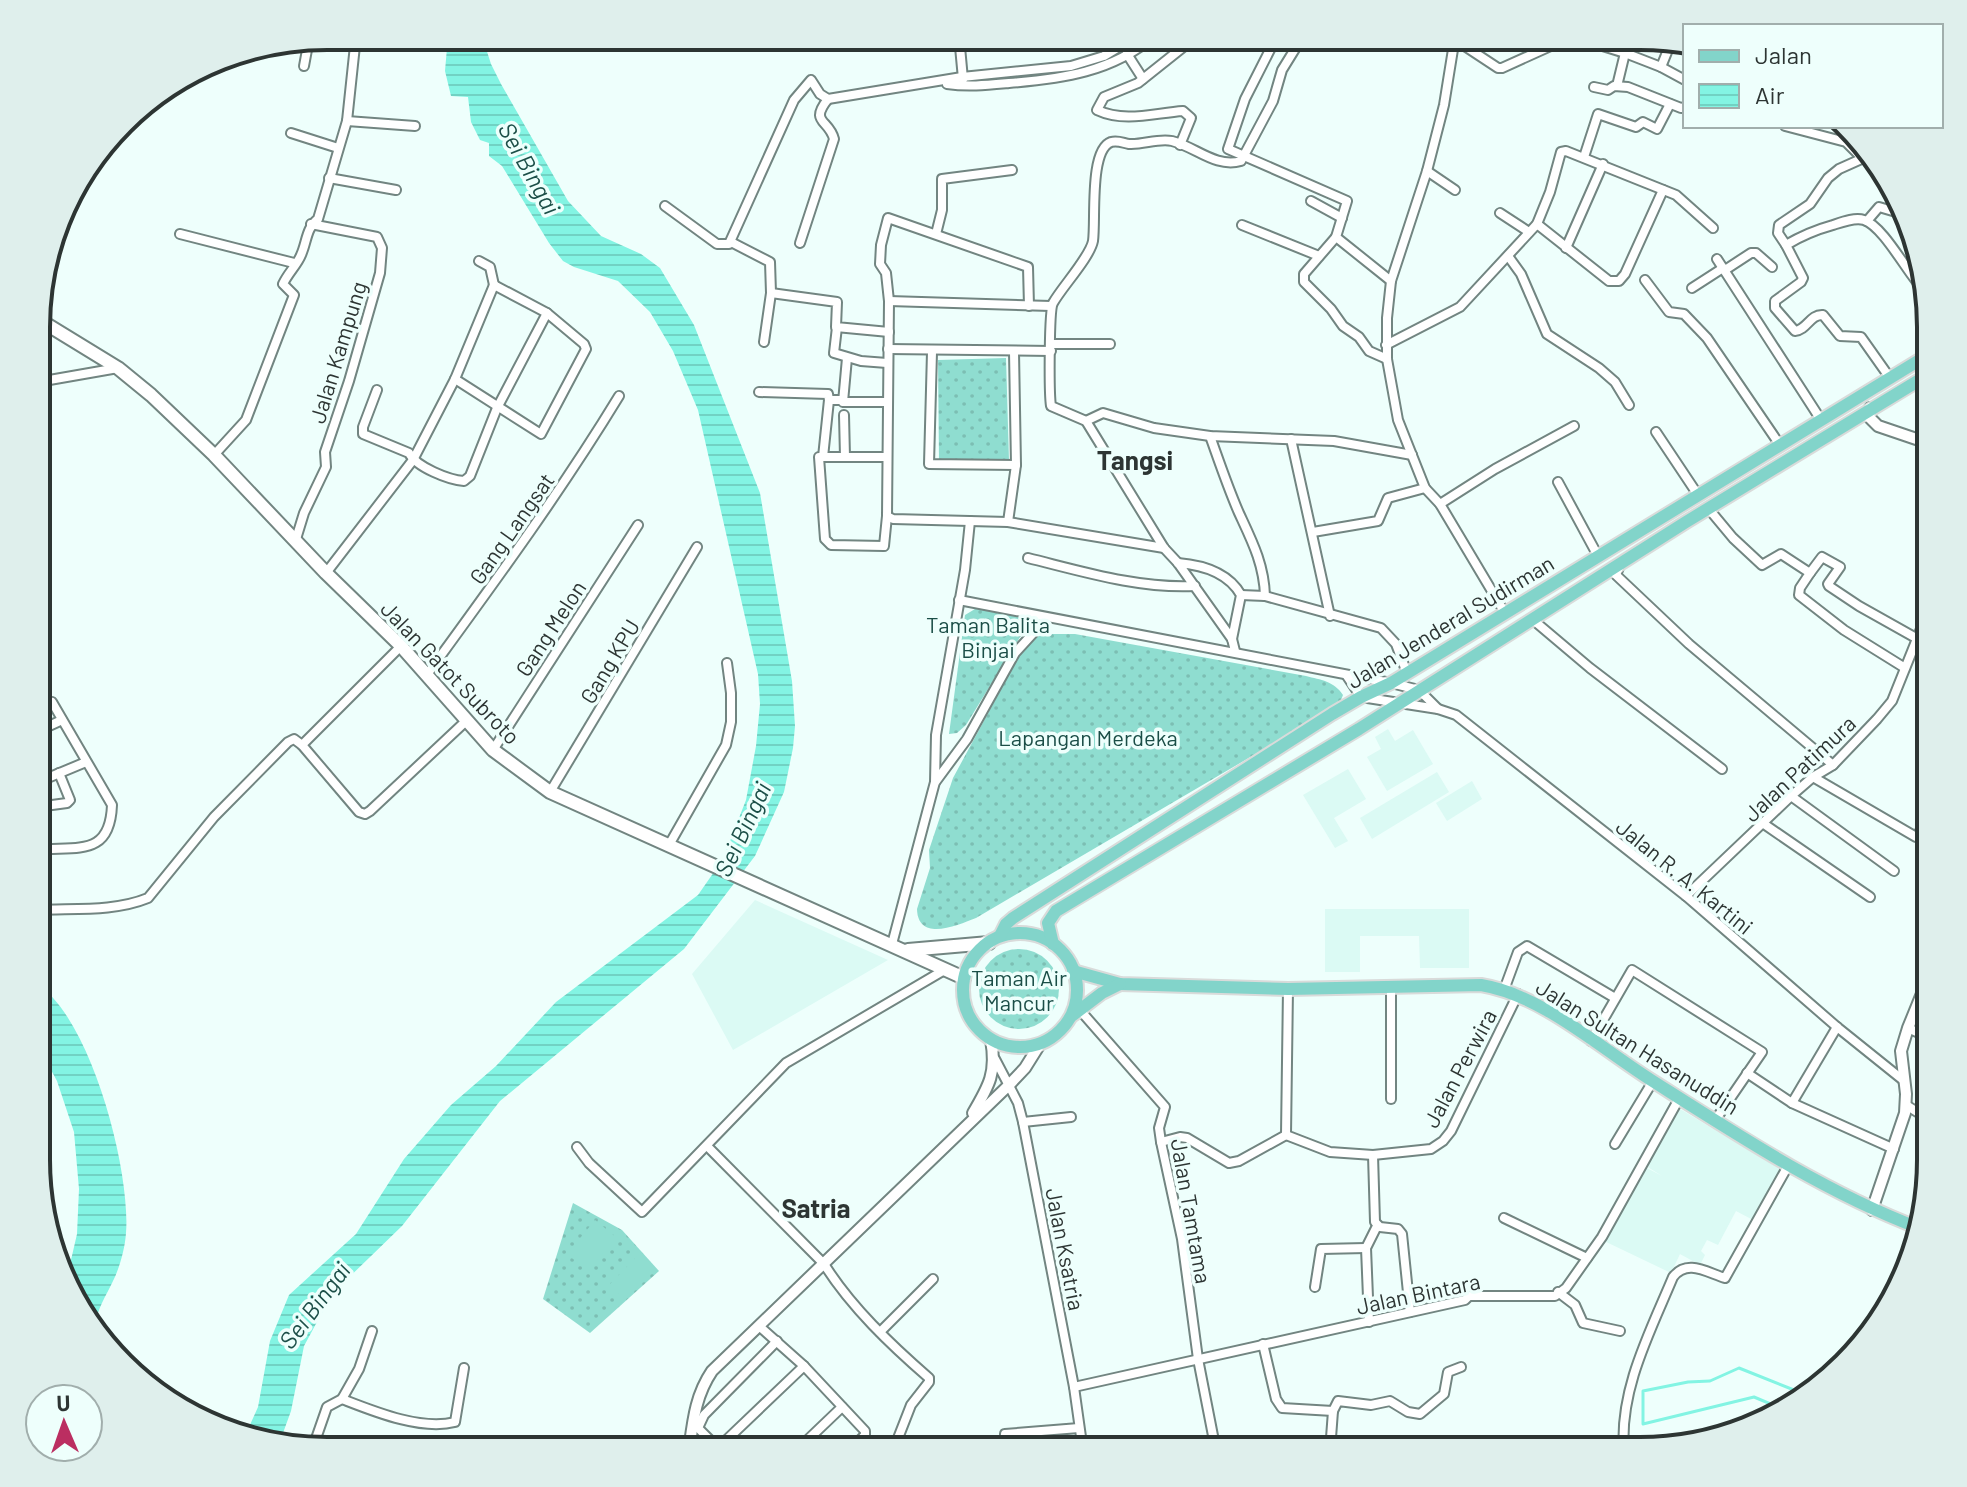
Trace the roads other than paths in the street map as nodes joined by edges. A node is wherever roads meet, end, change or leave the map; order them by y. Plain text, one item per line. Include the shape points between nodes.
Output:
1 (355, 50) edge
2 (961, 50) edge
3 (307, 51) edge
4 (1113, 51) edge
5 (1132, 51) edge
6 (1179, 51) edge
7 (1270, 51) edge
8 (1294, 51) edge
9 (1453, 51) edge
10 (1473, 51) edge
11 (1538, 51) edge
12 (1618, 51) edge
13 (1667, 52) edge
14 (1625, 53) junction
15 (1127, 54) junction
16 (304, 66) dead end
17 (1661, 67) junction
18 (1143, 79) junction
19 (1683, 79) edge
20 (964, 82) junction
21 (1617, 86) junction
22 (1594, 87) dead end
23 (828, 99) junction
24 (1670, 104) junction
25 (1683, 107) edge
26 (347, 121) junction
27 (415, 126) dead end
28 (1793, 128) edge
29 (1825, 128) edge
30 (291, 133) dead end
31 (1823, 136) junction
32 (1845, 142) edge
33 (1180, 145) junction
34 (338, 148) junction
35 (1244, 156) junction
36 (1584, 157) junction
37 (1860, 159) edge
38 (1603, 164) junction
39 (1012, 170) dead end
40 (1427, 171) junction
41 (329, 178) junction
42 (396, 190) dead end
43 (1455, 190) dead end
44 (1663, 190) junction
45 (1311, 201) dead end
46 (665, 206) dead end
47 (1890, 210) edge
48 (1500, 213) dead end
49 (1342, 218) junction
50 (1867, 221) junction
51 (311, 224) junction
52 (1537, 224) junction
53 (1242, 225) dead end
54 (1713, 228) dead end
55 (1529, 232) junction
56 (180, 234) dead end
57 (936, 234) junction
58 (1336, 237) junction
59 (731, 242) junction
60 (800, 243) dead end
61 (1786, 245) junction
62 (1566, 248) junction
63 (1319, 256) junction
64 (1508, 256) junction
65 (1717, 259) dead end
66 (479, 261) dead end
67 (294, 263) junction
68 (1772, 267) dead end
69 (1724, 269) junction
70 (1912, 274) edge
71 (1645, 280) dead end
72 (1391, 281) junction
73 (494, 285) junction
74 (1692, 288) dead end
75 (771, 293) junction
76 (889, 301) junction
77 (1029, 306) junction
78 (1051, 306) junction
79 (547, 313) junction
80 (50, 326) edge
81 (837, 327) junction
82 (889, 332) junction
83 (764, 342) dead end
84 (1110, 344) dead end
85 (1386, 345) junction
86 (1051, 347) junction
87 (888, 349) junction
88 (932, 352) junction
89 (1014, 352) junction
90 (847, 358) junction
91 (1387, 359) junction
92 (1917, 361) edge
93 (887, 363) junction
94 (1907, 367) junction
95 (118, 368) junction
96 (1890, 378) junction
97 (455, 379) junction
98 (50, 380) edge
99 (1917, 382) joint
100 (377, 390) dead end
101 (759, 392) dead end
102 (619, 396) dead end
103 (829, 400) junction
104 (843, 400) junction
105 (886, 402) junction
106 (1629, 405) dead end
107 (497, 408) junction
108 (1870, 408) junction
109 (844, 415) dead end
110 (1821, 420) junction
111 (1086, 421) junction
112 (1574, 426) dead end
113 (1656, 432) dead end
114 (1210, 436) junction
115 (1291, 439) junction
116 (1917, 439) edge
117 (1780, 445) junction
118 (214, 455) junction
119 (1412, 455) junction
120 (823, 457) junction
121 (845, 457) junction
122 (886, 457) junction
123 (413, 460) junction
124 (1016, 465) junction
125 (1558, 482) dead end
126 (1425, 488) junction
127 (1698, 495) junction
128 (1440, 504) junction
129 (1708, 508) junction
130 (1676, 509) junction
131 (887, 516) junction
132 (970, 521) junction
133 (1008, 522) junction
134 (1686, 522) junction
135 (638, 525) dead end
136 (1313, 532) junction
137 (296, 539) junction
138 (697, 547) dead end
139 (1164, 548) junction
140 (1598, 556) junction
141 (1028, 558) dead end
142 (1178, 563) junction
143 (1621, 563) junction
144 (326, 573) junction
145 (1810, 573) junction
146 (1195, 586) junction
147 (1241, 595) junction
148 (1265, 596) junction
149 (959, 600) junction
150 (1505, 613) junction
151 (1330, 616) junction
152 (1047, 618) junction
153 (1532, 619) junction
154 (1916, 638) joint
155 (1232, 639) junction
156 (401, 646) junction
157 (1235, 651) junction
158 (727, 663) dead end
159 (1905, 668) junction
160 (1407, 673) junction
161 (426, 676) junction
162 (1347, 676) junction
163 (1391, 683) junction
164 (1419, 690) junction
165 (1361, 697) junction
166 (52, 702) dead end
167 (1397, 704) junction
168 (1438, 709) junction
169 (62, 720) junction
170 (465, 722) junction
171 (50, 725) edge
172 (302, 745) junction
173 (493, 750) junction
174 (1266, 756) junction
175 (86, 762) junction
176 (1833, 765) junction
177 (1722, 769) dead end
178 (59, 773) junction
179 (51, 777) edge
180 (1813, 777) junction
181 (1278, 778) junction
182 (935, 782) junction
183 (550, 792) junction
184 (1791, 796) junction
185 (51, 804) edge
186 (1764, 824) junction
187 (1916, 836) edge
188 (669, 845) junction
189 (51, 849) edge
190 (1894, 871) dead end
191 (1686, 896) junction
192 (1870, 897) dead end
193 (51, 909) edge
194 (994, 940) junction
195 (1053, 944) junction
196 (898, 947) junction
197 (946, 969) junction
198 (1073, 971) junction
199 (964, 978) junction
200 (1120, 984) junction
201 (1391, 988) junction
202 (1288, 989) junction
203 (1504, 990) junction
204 (1518, 994) junction
205 (1615, 998) junction
206 (1079, 1009) junction
207 (1916, 1014) edge
208 (1066, 1024) junction
209 (1837, 1027) junction
210 (1908, 1028) junction
211 (1916, 1032) edge
212 (991, 1040) junction
213 (1591, 1041) junction
214 (1040, 1044) junction
215 (995, 1059) junction
216 (1747, 1073) junction
217 (1903, 1080) junction
218 (1653, 1081) junction
219 (1009, 1085) junction
220 (1680, 1096) junction
221 (1391, 1099) dead end
222 (1792, 1103) junction
223 (1906, 1105) junction
224 (1916, 1111) edge
225 (1071, 1117) dead end
226 (1716, 1119) junction
227 (968, 1122) junction
228 (1023, 1122) junction
229 (1286, 1135) junction
230 (1161, 1142) junction
231 (1615, 1144) dead end
232 (577, 1147) dead end
233 (708, 1147) junction
234 (1894, 1149) junction
235 (1373, 1155) junction
236 (1789, 1164) junction
237 (1872, 1210) junction
238 (1504, 1218) dead end
239 (1909, 1224) edge
240 (1377, 1226) junction
241 (1366, 1248) junction
242 (1587, 1258) junction
243 (824, 1264) junction
244 (933, 1279) dead end
245 (1315, 1287) dead end
246 (1558, 1292) junction
247 (1410, 1312) junction
248 (1369, 1322) junction
249 (759, 1326) junction
250 (372, 1331) dead end
251 (1620, 1331) dead end
252 (880, 1332) junction
253 (777, 1341) junction
254 (1263, 1344) junction
255 (1198, 1359) junction
256 (804, 1366) junction
257 (1461, 1367) dead end
258 (464, 1368) dead end
259 (1074, 1387) junction
260 (342, 1399) junction
261 (696, 1403) junction
262 (842, 1407) junction
263 (711, 1408) junction
264 (1333, 1411) junction
265 (1079, 1428) junction
266 (317, 1436) edge
267 (691, 1436) edge
268 (707, 1436) edge
269 (734, 1436) edge
270 (811, 1436) edge
271 (863, 1436) edge
272 (899, 1436) edge
273 (1005, 1437) edge
274 (1080, 1437) edge
275 (1213, 1437) edge
276 (1331, 1437) edge
277 (1624, 1437) edge

1 - 26 street
2 - 20 street
3 - 16 street
4 - 20 street via 1071,66
5 - 15 street
6 - 18 street
7 - 35 street via 1229,141 1228,149
8 - 35 street
9 - 40 street
10 - 11 street via 1498,68
12 - 14 street
13 - 17 street
14 - 17 street
14 - 21 street
15 - 18 street
15 - 20 street via 1073,75
17 - 19 street
18 - 33 street via 1104,97 1097,110 1131,116 1183,111 1191,118
20 - 23 street
21 - 22 street
21 - 24 street
23 - 59 street via 811,80 801,89
23 - 60 street via 820,119 834,139
24 - 25 street
24 - 36 street via 1657,129 1598,114
26 - 27 street
26 - 34 street
28 - 31 street
29 - 31 street
30 - 34 street
31 - 32 street
33 - 35 street via 1227,163
33 - 78 street via 1120,141 1104,147 1096,178 1093,244
34 - 41 street
35 - 49 street via 1347,201
36 - 38 street
36 - 52 street via 1561,152
37 - 61 street via 1839,169 1810,204 1779,225
38 - 44 street
38 - 62 street
39 - 57 street via 942,179
40 - 43 street
40 - 72 street
41 - 42 street
41 - 51 street via 318,219
44 - 54 street
44 - 62 street via 1619,281 1609,281
45 - 49 street
46 - 59 street via 717,244
47 - 50 street via 1879,207
48 - 55 street
49 - 58 street
50 - 61 street via 1841,223
50 - 70 street
51 - 67 street
51 - 137 street, Jalan Kampung via 377,237 382,248 380,273 325,452 326,467
52 - 55 street
52 - 62 street
53 - 63 street
55 - 64 street
56 - 67 street
57 - 76 street via 888,218 880,264
57 - 77 street via 1028,267
58 - 63 street
58 - 72 street
59 - 75 street via 770,262
61 - 96 street via 1803,278 1775,301 1775,308 1795,331 1823,315 1840,336 1861,337
63 - 91 street via 1304,282 1369,351
64 - 85 street via 1460,307
64 - 106 street via 1547,334 1599,368
65 - 69 street
66 - 73 street via 490,267
67 - 118 street via 283,284 294,295 246,420
68 - 69 street via 1751,253
69 - 74 street
69 - 110 street
71 - 117 street via 1669,312 1684,314 1707,338
72 - 85 street
73 - 79 street
73 - 97 street
75 - 81 street via 837,302
75 - 83 street
76 - 77 street
76 - 82 street
77 - 78 street
78 - 86 street
79 - 107 street
79 - 107 street via 584,344 584,353 541,434
80 - 95 main road, Jalan Gatot Subroto
81 - 82 street
81 - 90 street via 834,353
82 - 87 street
84 - 86 street
85 - 91 street
86 - 89 street
86 - 111 street via 1051,406
87 - 88 street
87 - 93 street
88 - 89 street
88 - 124 street via 929,464
89 - 124 street
90 - 93 street
90 - 104 street
91 - 119 street via 1398,420
92 - 94 main road, Jalan Jenderal Sudirman
93 - 105 street
94 - 96 main road, Jalan Jenderal Sudirman
94 - 99 main road
95 - 98 street
95 - 118 main road, Jalan Gatot Subroto
96 - 110 main road, Jalan Jenderal Sudirman
97 - 107 street
97 - 123 street
99 - 108 main road, Jalan Jenderal Sudirman
100 - 123 street via 363,434 409,453
101 - 103 street via 828,394
102 - 161 street, Gang Langsat via 533,529
103 - 104 street
103 - 120 street
104 - 105 street
105 - 122 street
107 - 123 street via 464,481
108 - 116 street via 1869,417 1878,426
108 - 129 main road, Jalan Jenderal Sudirman
109 - 121 street
110 - 117 main road, Jalan Jenderal Sudirman
111 - 114 street via 1103,413
111 - 139 street
112 - 128 street
113 - 127 street
114 - 115 street
114 - 148 street via 1257,548
115 - 119 street
115 - 136 street
117 - 127 main road, Jalan Jenderal Sudirman
118 - 137 main road, Jalan Gatot Subroto
119 - 126 street
120 - 121 street
120 - 131 street via 825,539 831,545 884,546
121 - 122 street
122 - 131 street
123 - 144 street
124 - 133 street
125 - 140 street
126 - 128 street
126 - 136 street via 1388,498 1378,521
127 - 130 main road, Jalan Jenderal Sudirman
128 - 150 street
129 - 134 main road, Jalan Jenderal Sudirman
129 - 145 street via 1762,565 1781,554
130 - 134 main road
130 - 140 main road, Jalan Jenderal Sudirman
131 - 132 street
132 - 133 street
132 - 149 street
133 - 139 street
134 - 143 main road, Jalan Jenderal Sudirman
135 - 173 street, Gang Melon
136 - 151 street
137 - 144 main road, Jalan Gatot Subroto
138 - 183 street, Gang KPU
139 - 142 street
140 - 150 main road, Jalan Jenderal Sudirman
141 - 146 street via 1173,587
142 - 146 street
142 - 147 street via 1219,573 1234,582
143 - 153 main road, Jalan Jenderal Sudirman
143 - 176 street via 1616,575
144 - 156 main road, Jalan Gatot Subroto
145 - 154 street via 1822,557 1832,562 1840,567 1829,586
145 - 159 street via 1799,595
146 - 155 street
147 - 148 street
147 - 155 street
148 - 151 street
149 - 152 street
149 - 182 street via 936,735
150 - 160 main road, Jalan Jenderal Sudirman
151 - 160 street via 1381,628 1396,644
152 - 157 street
152 - 182 street via 1015,653 967,739
153 - 164 main road, Jalan Jenderal Sudirman
153 - 177 street
154 - 159 street, Jalan Patimura
155 - 157 street
156 - 161 main road, Jalan Gatot Subroto
156 - 172 street
157 - 162 street
158 - 188 street via 731,722 726,745
159 - 176 street, Jalan Patimura via 1892,701
160 - 163 main road, Jalan Jenderal Sudirman
161 - 170 main road, Jalan Gatot Subroto
162 - 163 street
162 - 165 street
163 - 164 street
163 - 165 main road, Jalan Jenderal Sudirman
164 - 167 main road, Jalan Jenderal Sudirman
164 - 168 street, Jalan R. A. Kartini
165 - 167 street, Jalan R. A. Kartini
165 - 174 main road, Jalan Jenderal Sudirman
166 - 169 street
167 - 168 street, Jalan R. A. Kartini
167 - 181 main road, Jalan Jenderal Sudirman
168 - 191 street, Jalan R. A. Kartini via 1456,715
169 - 171 street
169 - 175 street
170 - 172 street via 365,814
170 - 173 main road, Jalan Gatot Subroto
172 - 193 street via 294,739 288,742 214,817 148,898
173 - 183 main road, Jalan Gatot Subroto
174 - 181 main road
174 - 194 main road, Jalan Jenderal Sudirman via 1013,918
175 - 178 street
175 - 189 street via 112,805 106,835 96,845
176 - 180 street, Jalan Patimura
178 - 179 street
178 - 185 street via 70,800
180 - 184 street, Jalan Patimura
180 - 187 street
181 - 195 main road, Jalan Jenderal Sudirman via 1056,911 1048,923
182 - 196 street
183 - 188 main road, Jalan Gatot Subroto
184 - 186 street, Jalan Patimura
184 - 190 street
186 - 191 street, Jalan Patimura
186 - 192 street
188 - 196 main road, Jalan Gatot Subroto
191 - 209 street, Jalan R. A. Kartini
194 - 195 main road via 1033,935
194 - 196 main road, Jalan Gatot Subroto
194 - 199 main road via 973,958
195 - 198 main road
196 - 197 main road, Jalan Gatot Subroto
197 - 199 main road, Jalan Gatot Subroto
197 - 233 street via 786,1063
198 - 200 main road, Jalan Sultan Hasanuddin
198 - 208 main road via 1075,1004
199 - 212 main road via 965,1006
200 - 202 main road, Jalan Sultan Hasanuddin
200 - 206 main road
201 - 202 main road, Jalan Sultan Hasanuddin
201 - 203 main road, Jalan Sultan Hasanuddin via 1481,985
201 - 221 street
202 - 229 street
203 - 204 main road, Jalan Sultan Hasanuddin
203 - 205 street via 1518,952 1527,946
204 - 213 main road, Jalan Sultan Hasanuddin
204 - 235 street, Jalan Perwira via 1443,1141 1431,1149
205 - 213 street
205 - 216 street via 1632,970 1762,1052
206 - 208 main road
206 - 230 street, Jalan Tamtama via 1164,1105
207 - 210 street
208 - 214 main road
209 - 217 street, Jalan R. A. Kartini
209 - 222 street
210 - 211 street
210 - 217 street via 1901,1051
212 - 214 main road via 1019,1047
212 - 215 street
213 - 218 main road, Jalan Sultan Hasanuddin
214 - 219 street
215 - 219 street, Jalan Ksatria
215 - 227 street via 987,1089
216 - 222 street
216 - 226 street
217 - 223 street
218 - 220 main road, Jalan Sultan Hasanuddin
218 - 231 street
219 - 227 street
219 - 228 street, Jalan Ksatria
220 - 226 main road, Jalan Sultan Hasanuddin
220 - 242 street
222 - 234 street
223 - 224 street
223 - 234 street
225 - 228 street
226 - 236 main road, Jalan Sultan Hasanuddin
227 - 243 street
228 - 259 street, Jalan Ksatria
229 - 230 street via 1229,1163 1187,1138
229 - 235 street, Jalan Perwira via 1330,1152
230 - 255 street, Jalan Tamtama via 1182,1239
232 - 233 street via 642,1212
233 - 243 street
234 - 237 street
235 - 240 street
236 - 237 main road, Jalan Sultan Hasanuddin
236 - 277 street via 1725,1278 1687,1266 1673,1277 1635,1370
237 - 239 main road, Jalan Sultan Hasanuddin
238 - 242 street
240 - 241 street
240 - 247 street via 1402,1234
241 - 245 street via 1321,1249
241 - 248 street
242 - 246 street
243 - 249 street
243 - 252 street
244 - 252 street
246 - 247 street, Jalan Bintara via 1469,1296
246 - 251 street via 1575,1305 1583,1323
247 - 248 street, Jalan Bintara
248 - 254 street, Jalan Bintara
249 - 253 street
249 - 261 street via 712,1371
250 - 260 street
252 - 272 street via 929,1378
253 - 256 street
253 - 263 street
254 - 255 street, Jalan Bintara
254 - 264 street via 1282,1408
255 - 259 street, Jalan Bintara
255 - 275 street, Jalan Tamtama
256 - 262 street
256 - 269 street
257 - 264 street via 1448,1372 1446,1392 1430,1408 1413,1414 1390,1401 1338,1401
258 - 260 street via 455,1422 386,1416
259 - 265 street, Jalan Ksatria
260 - 266 street via 327,1407
261 - 263 street
261 - 267 street
262 - 270 street
262 - 271 street via 866,1433
263 - 268 street via 698,1428
264 - 276 street
265 - 273 street
265 - 274 street, Jalan Ksatria

